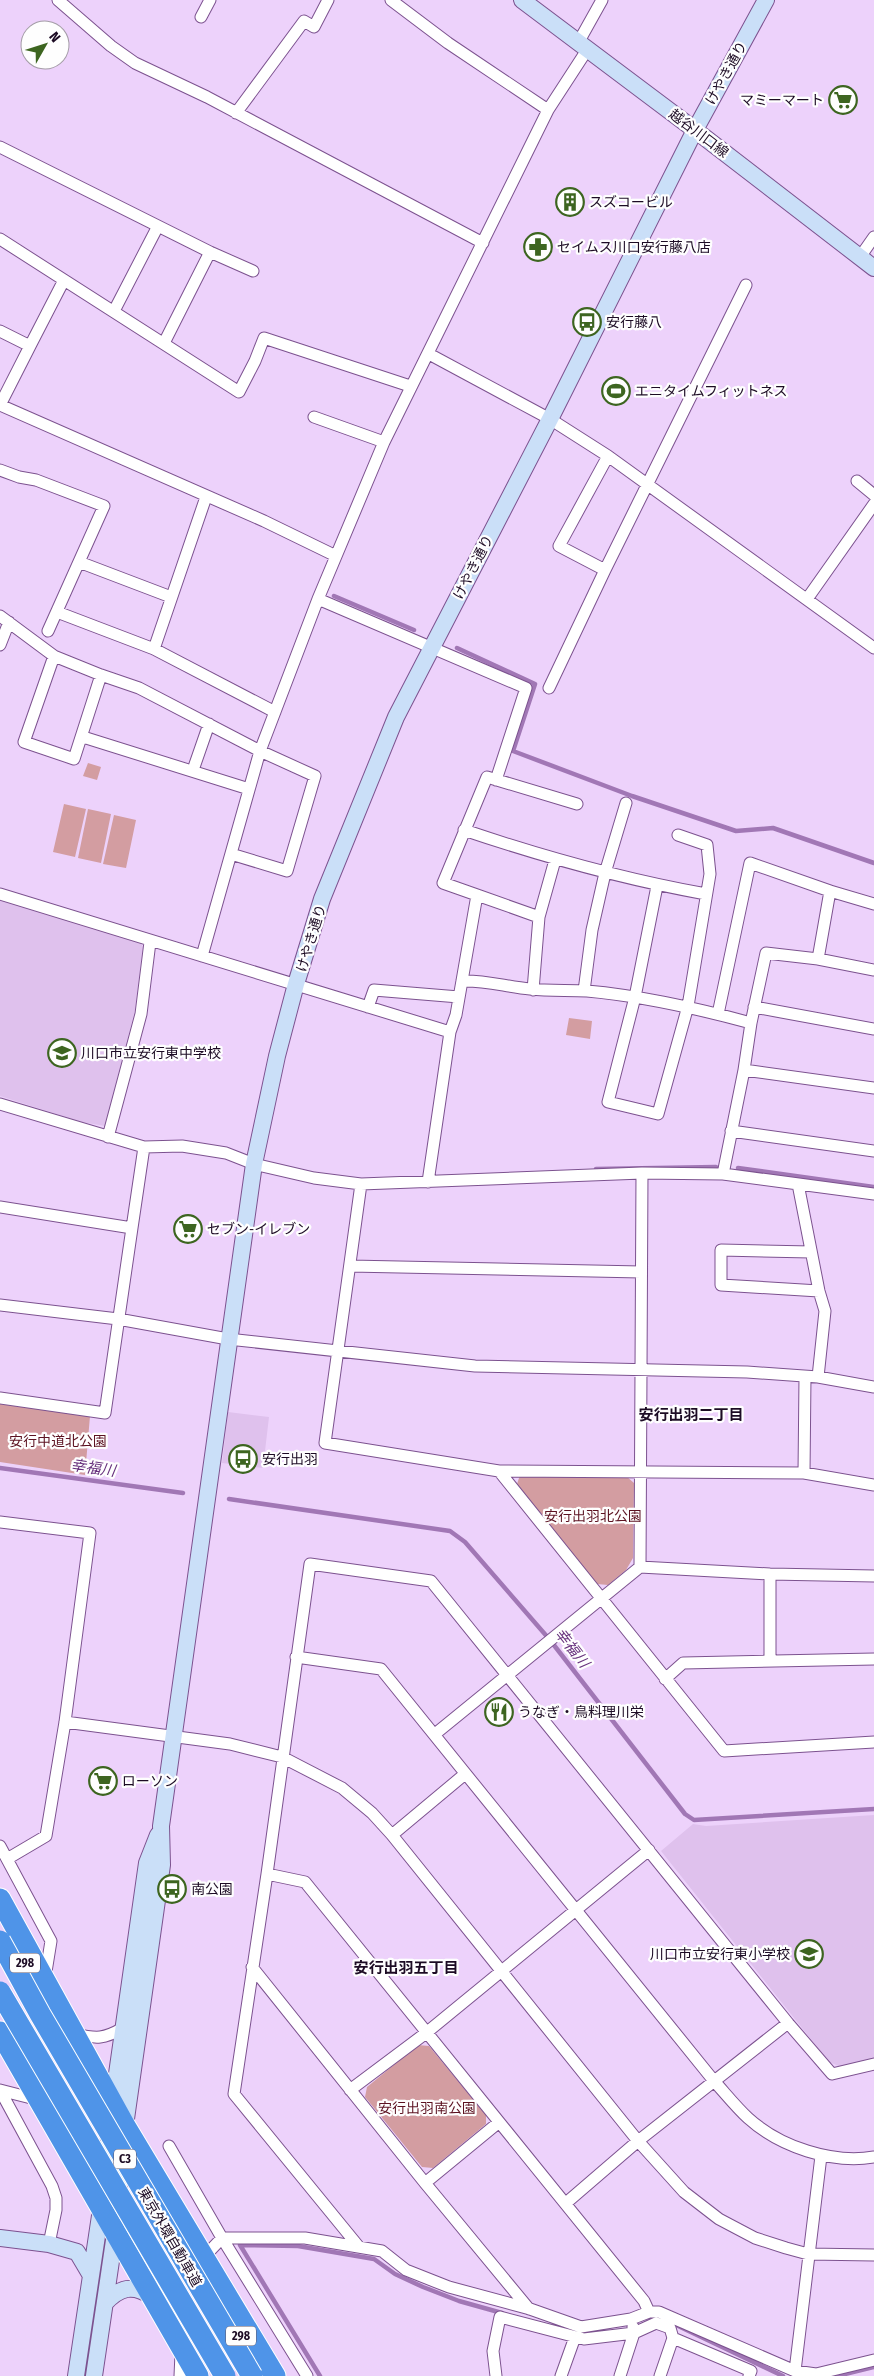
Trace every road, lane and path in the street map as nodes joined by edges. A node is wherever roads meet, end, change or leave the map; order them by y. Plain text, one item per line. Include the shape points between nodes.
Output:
1 (210, 0) edge
2 (328, 0) edge
3 (391, 0) edge
4 (522, 0) edge
5 (602, 0) edge
6 (766, 0) edge
7 (65, 2) edge
8 (201, 16) dead end
9 (583, 46) junction
10 (548, 110) junction
11 (236, 113) junction
12 (695, 130) junction
13 (0, 147) edge
14 (158, 226) junction
15 (874, 237) edge
16 (0, 240) edge
17 (483, 243) junction
18 (210, 252) junction
19 (860, 257) junction
20 (874, 268) edge
21 (252, 271) dead end
22 (64, 280) junction
23 (746, 285) dead end
24 (114, 312) junction
25 (0, 331) edge
26 (164, 344) junction
27 (30, 346) junction
28 (429, 354) junction
29 (410, 386) junction
30 (0, 405) edge
31 (314, 417) dead end
32 (550, 419) junction
33 (384, 442) junction
34 (608, 456) junction
35 (0, 470) edge
36 (856, 481) dead end
37 (647, 484) junction
38 (874, 495) edge
39 (206, 497) junction
40 (874, 504) edge
41 (336, 556) junction
42 (79, 562) junction
43 (604, 570) junction
44 (171, 597) junction
45 (318, 598) junction
46 (807, 599) junction
47 (57, 612) junction
48 (5, 619) edge
49 (48, 631) dead end
50 (0, 645) edge
51 (432, 646) junction
52 (874, 648) edge
53 (154, 649) junction
54 (54, 656) junction
55 (101, 675) junction
56 (549, 688) dead end
57 (276, 712) junction
58 (209, 724) junction
59 (82, 736) junction
60 (260, 751) junction
61 (193, 770) junction
62 (496, 780) junction
63 (249, 789) junction
64 (577, 804) dead end
65 (626, 804) dead end
66 (464, 830) junction
67 (678, 835) dead end
68 (231, 854) junction
69 (555, 860) junction
70 (605, 873) junction
71 (657, 886) junction
72 (830, 892) junction
73 (0, 894) edge
74 (706, 894) junction
75 (477, 895) junction
76 (874, 904) edge
77 (539, 917) junction
78 (150, 942) junction
79 (202, 956) junction
80 (818, 959) junction
81 (874, 970) edge
82 (462, 981) junction
83 (296, 984) junction
84 (532, 990) junction
85 (584, 991) junction
86 (459, 997) junction
87 (635, 998) junction
88 (688, 1006) junction
89 (368, 1007) junction
90 (754, 1007) junction
91 (718, 1014) junction
92 (750, 1023) junction
93 (874, 1029) edge
94 (450, 1032) junction
95 (744, 1070) junction
96 (874, 1088) edge
97 (0, 1104) edge
98 (732, 1131) junction
99 (108, 1137) junction
100 (144, 1147) junction
101 (874, 1151) edge
102 (254, 1164) junction
103 (642, 1173) junction
104 (723, 1174) junction
105 (428, 1182) junction
106 (361, 1184) junction
107 (798, 1184) junction
108 (874, 1194) edge
109 (0, 1207) edge
110 (132, 1228) junction
111 (811, 1252) junction
112 (350, 1266) junction
113 (641, 1272) junction
114 (819, 1291) junction
115 (0, 1305) edge
116 (118, 1319) junction
117 (228, 1338) junction
118 (338, 1351) junction
119 (642, 1369) junction
120 (805, 1377) junction
121 (818, 1377) junction
122 (874, 1387) edge
123 (0, 1398) edge
124 (639, 1471) junction
125 (500, 1472) junction
126 (804, 1473) junction
127 (874, 1485) edge
128 (0, 1522) edge
129 (640, 1567) junction
130 (770, 1574) junction
131 (874, 1576) edge
132 (601, 1600) junction
133 (296, 1657) junction
134 (874, 1659) edge
135 (770, 1661) junction
136 (506, 1675) junction
137 (665, 1679) junction
138 (65, 1722) junction
139 (434, 1734) junction
140 (174, 1736) junction
141 (874, 1742) edge
142 (282, 1757) junction
143 (465, 1774) junction
144 (161, 1826) junction
145 (392, 1835) junction
146 (0, 1846) edge
147 (650, 1850) junction
148 (7, 1859) junction
149 (267, 1874) junction
150 (0, 1899) edge
151 (576, 1910) junction
152 (0, 1918) edge
153 (0, 1941) edge
154 (252, 1967) junction
155 (501, 1970) junction
156 (45, 1979) junction
157 (0, 1992) edge
158 (49, 2007) dead end
159 (0, 2016) edge
160 (788, 2023) junction
161 (123, 2028) junction
162 (426, 2033) junction
163 (75, 2034) junction
164 (6, 2035) edge
165 (874, 2064) edge
166 (714, 2081) junction
167 (0, 2090) edge
168 (350, 2090) junction
169 (39, 2100) junction
170 (113, 2102) junction
171 (498, 2123) junction
172 (125, 2126) junction
173 (638, 2141) junction
174 (169, 2146) dead end
175 (821, 2156) junction
176 (874, 2157) edge
177 (425, 2183) junction
178 (566, 2203) junction
179 (101, 2209) junction
180 (115, 2233) junction
181 (0, 2238) edge
182 (222, 2238) junction
183 (49, 2244) junction
184 (359, 2247) junction
185 (808, 2254) junction
186 (874, 2255) edge
187 (203, 2258) junction
188 (90, 2274) junction
189 (216, 2295) dead end
190 (151, 2296) junction
191 (105, 2303) junction
192 (530, 2309) junction
193 (649, 2312) junction
194 (631, 2319) junction
195 (179, 2323) dead end
196 (634, 2333) junction
197 (575, 2337) junction
198 (673, 2338) junction
199 (181, 2349) junction
200 (874, 2360) edge
201 (795, 2371) junction
202 (832, 2373) edge
203 (76, 2376) edge
204 (94, 2376) edge
205 (180, 2376) edge
206 (198, 2376) edge
207 (211, 2376) edge
208 (225, 2376) edge
209 (252, 2376) edge
210 (265, 2376) edge
211 (275, 2376) edge
212 (307, 2376) edge
213 (496, 2376) edge
214 (561, 2376) edge
215 (620, 2376) edge
216 (660, 2376) edge
217 (750, 2376) edge

1 - 8 street
2 - 11 street via 314,27 304,21
3 - 10 street via 448,43
4 - 9 street, 越谷川口線
5 - 9 street
6 - 12 street, けやき通り
7 - 11 street via 111,46 135,63
9 - 10 street
9 - 12 street, 越谷川口線
10 - 17 street
11 - 17 street
12 - 19 street, 越谷川口線
12 - 32 street, けやき通り
13 - 14 street
14 - 18 street
14 - 24 street
15 - 19 street
16 - 22 street
17 - 28 street
18 - 21 street
18 - 26 street
19 - 20 street, 越谷川口線
22 - 24 street
22 - 27 street
23 - 37 street
24 - 26 street
25 - 27 street
26 - 29 street via 239,392 264,338
27 - 30 street
28 - 29 street
28 - 32 street
29 - 33 street
30 - 39 street
31 - 33 street
32 - 34 street
32 - 51 street, けやき通り
33 - 41 street
34 - 37 street
34 - 43 street via 560,546
35 - 42 street via 104,506
36 - 38 street
37 - 43 street
37 - 46 street
39 - 41 street
39 - 44 street
40 - 46 street
41 - 45 street
42 - 44 street
42 - 47 street
43 - 56 street
44 - 53 street
45 - 51 street
45 - 57 street
46 - 52 street
47 - 49 street
47 - 53 street
48 - 50 street
48 - 54 street
51 - 62 street via 526,688
51 - 83 street, けやき通り via 396,717 360,802 322,900
53 - 57 street
54 - 55 street
54 - 59 street via 24,742 74,758
55 - 58 street via 139,688
55 - 59 street
57 - 60 street
58 - 60 street
58 - 61 street
59 - 61 street
60 - 63 street
60 - 68 street via 316,776 287,871
61 - 63 street
62 - 64 street
62 - 66 street via 487,777
63 - 68 street
65 - 70 street
66 - 69 street
66 - 75 street via 443,883
67 - 74 street via 707,845 710,874
68 - 79 street
69 - 70 street
69 - 77 street
70 - 71 street
70 - 85 street via 592,930
71 - 74 street
71 - 87 street
72 - 76 street
72 - 80 street
72 - 91 street via 750,864
73 - 78 street
74 - 88 street
75 - 77 street
75 - 82 street
77 - 84 street
78 - 79 street
78 - 99 street via 141,1014
79 - 83 street
80 - 81 street
80 - 90 street via 766,953
82 - 84 street via 474,980
82 - 86 street
83 - 89 street
83 - 102 street, けやき通り
84 - 85 street
85 - 87 street
86 - 89 street via 374,990
86 - 94 street
87 - 88 street
87 - 88 street via 608,1102 658,1114
88 - 91 street
89 - 94 street
90 - 92 street
90 - 93 street
91 - 92 street
92 - 95 street
94 - 105 street
95 - 96 street
95 - 98 street
97 - 99 street
98 - 101 street
98 - 104 street
99 - 100 street
100 - 102 street via 182,1146 226,1153
100 - 110 street
102 - 106 street via 314,1178
102 - 117 street, けやき通り
103 - 104 street
103 - 105 street
103 - 113 street
104 - 107 street
105 - 106 street
106 - 112 street
107 - 108 street
107 - 111 street
109 - 110 street
110 - 116 street
111 - 114 street
111 - 114 street via 721,1250 721,1285
112 - 113 street
112 - 118 street
113 - 119 street
114 - 121 street via 826,1311
115 - 116 street
116 - 117 street
116 - 123 street via 105,1413
117 - 118 street
117 - 140 street, けやき通り
118 - 119 street via 475,1366
118 - 125 street via 325,1443
119 - 120 street
119 - 124 street
120 - 121 street
120 - 126 street
121 - 122 street
124 - 125 street
124 - 126 street
124 - 129 street
125 - 132 street
126 - 127 street
128 - 138 street via 90,1533
129 - 130 street
129 - 132 street
130 - 131 street
130 - 135 street
132 - 136 street
132 - 137 street
133 - 136 street via 310,1564 431,1581
133 - 139 street via 381,1669
133 - 142 street
134 - 135 street
135 - 137 street via 683,1663
136 - 139 street
136 - 147 street
137 - 141 street via 724,1751
138 - 140 street
138 - 148 street via 46,1836
139 - 143 street
140 - 142 street via 230,1744
140 - 144 street, けやき通り
142 - 145 street via 342,1788
142 - 149 street
143 - 145 street
143 - 151 street
144 - 161 street via 147,1863
144 - 172 street via 162,1865
145 - 155 street
146 - 148 street
147 - 151 street
147 - 160 street
148 - 156 street via 51,1941
149 - 154 street
149 - 162 street via 304,1882
150 - 156 highway
151 - 155 street
151 - 166 street
152 - 158 highway, 298
153 - 209 highway, 東京外環自動車道 / C3, bridge
154 - 168 street
154 - 184 street via 234,2094
155 - 162 street
155 - 173 street
156 - 163 highway
157 - 208 highway, 東京外環自動車道 / C3, bridge
159 - 164 highway
160 - 165 street via 832,2074
160 - 166 street
161 - 163 street via 108,2037 94,2039
161 - 170 street
162 - 168 street
162 - 171 street
163 - 170 highway
164 - 169 highway
166 - 173 street
166 - 175 street via 748,2119 792,2146
167 - 169 street
167 - 183 street via 56,2198
168 - 177 street
169 - 179 highway
170 - 172 highway
170 - 179 street
171 - 177 street
171 - 178 street
172 - 180 street
172 - 187 highway
173 - 178 street
173 - 185 street via 684,2192 719,2219 755,2238
174 - 182 street
175 - 176 street
175 - 185 street
177 - 192 street
178 - 193 street via 644,2301
179 - 180 highway
179 - 188 street
180 - 190 highway
180 - 191 street
181 - 183 street
182 - 184 street via 305,2238
182 - 187 street
182 - 212 street
183 - 188 street via 78,2252
184 - 192 street via 382,2251 406,2270 449,2287
185 - 186 street
185 - 201 street
187 - 211 highway
188 - 203 street
189 - 210 highway, 298
190 - 191 street via 142,2290 125,2288
190 - 199 highway
191 - 204 street
192 - 194 street via 581,2327
193 - 194 street
193 - 201 street via 659,2312
194 - 196 street
195 - 207 highway
196 - 197 street via 584,2340
196 - 198 street via 656,2323 670,2328
196 - 215 street
197 - 213 street via 500,2317 493,2351
197 - 214 street
198 - 216 street
198 - 217 street via 751,2371
199 - 205 street
199 - 206 highway
200 - 202 street
201 - 202 street

